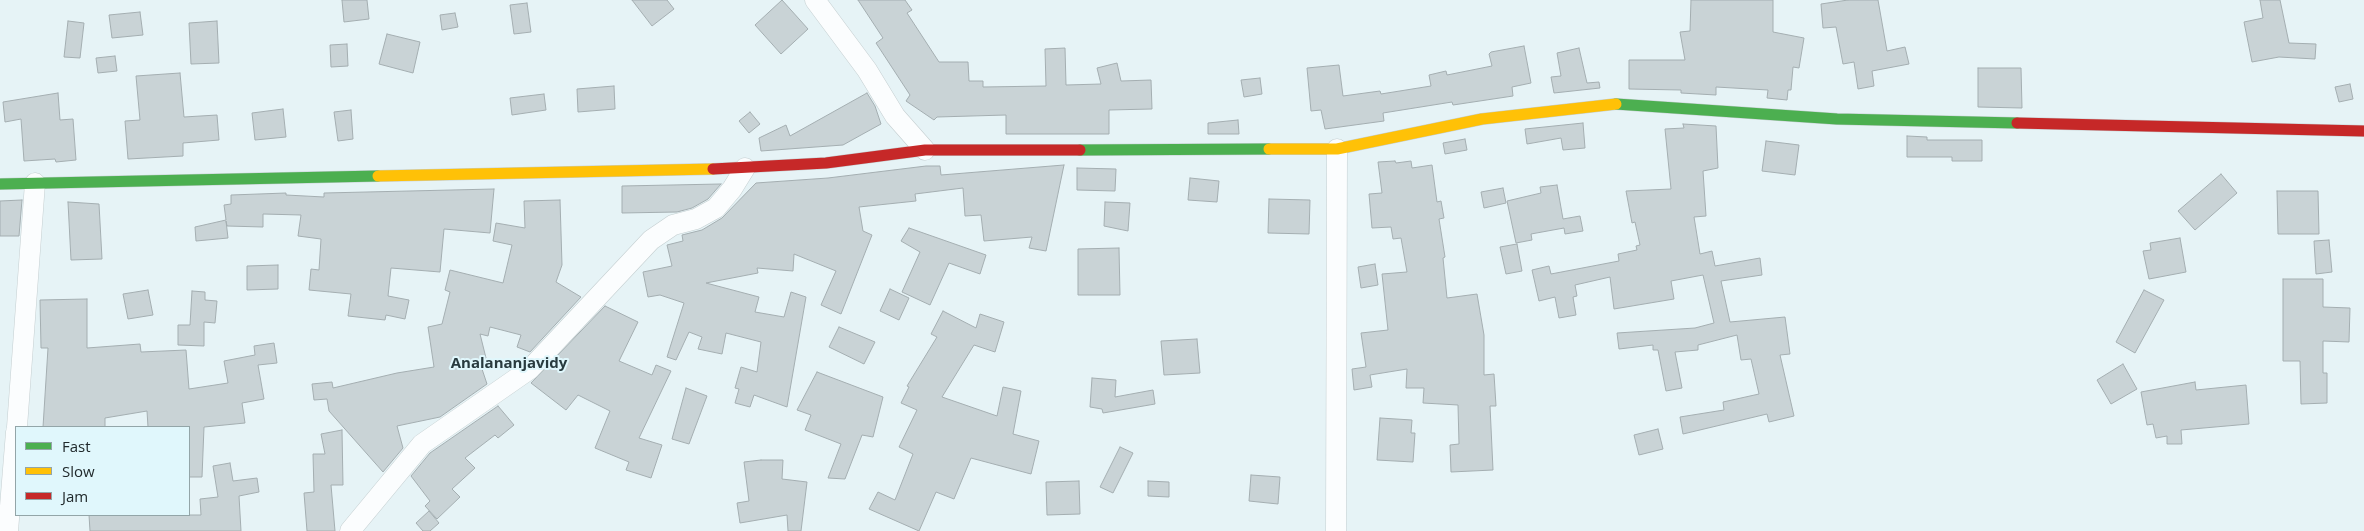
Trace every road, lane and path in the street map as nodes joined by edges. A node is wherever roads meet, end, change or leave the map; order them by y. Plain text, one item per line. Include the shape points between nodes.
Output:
1 (815, 0) edge
2 (2364, 130) edge
3 (1337, 149) junction
4 (925, 150) junction
5 (744, 168) junction
6 (35, 183) junction
7 (0, 184) edge
8 (17, 426) edge
9 (15, 444) edge
10 (8, 531) edge
11 (350, 531) edge
12 (1336, 531) edge

1 - 4 street via 867,70 895,116
2 - 3 street via 1837,118 1607,103 1482,119
3 - 4 street
3 - 12 street
4 - 5 street via 826,164
5 - 6 street
5 - 11 street via 716,208 696,219 674,225 650,240 530,369 422,444
6 - 7 street
6 - 8 street
9 - 10 street

